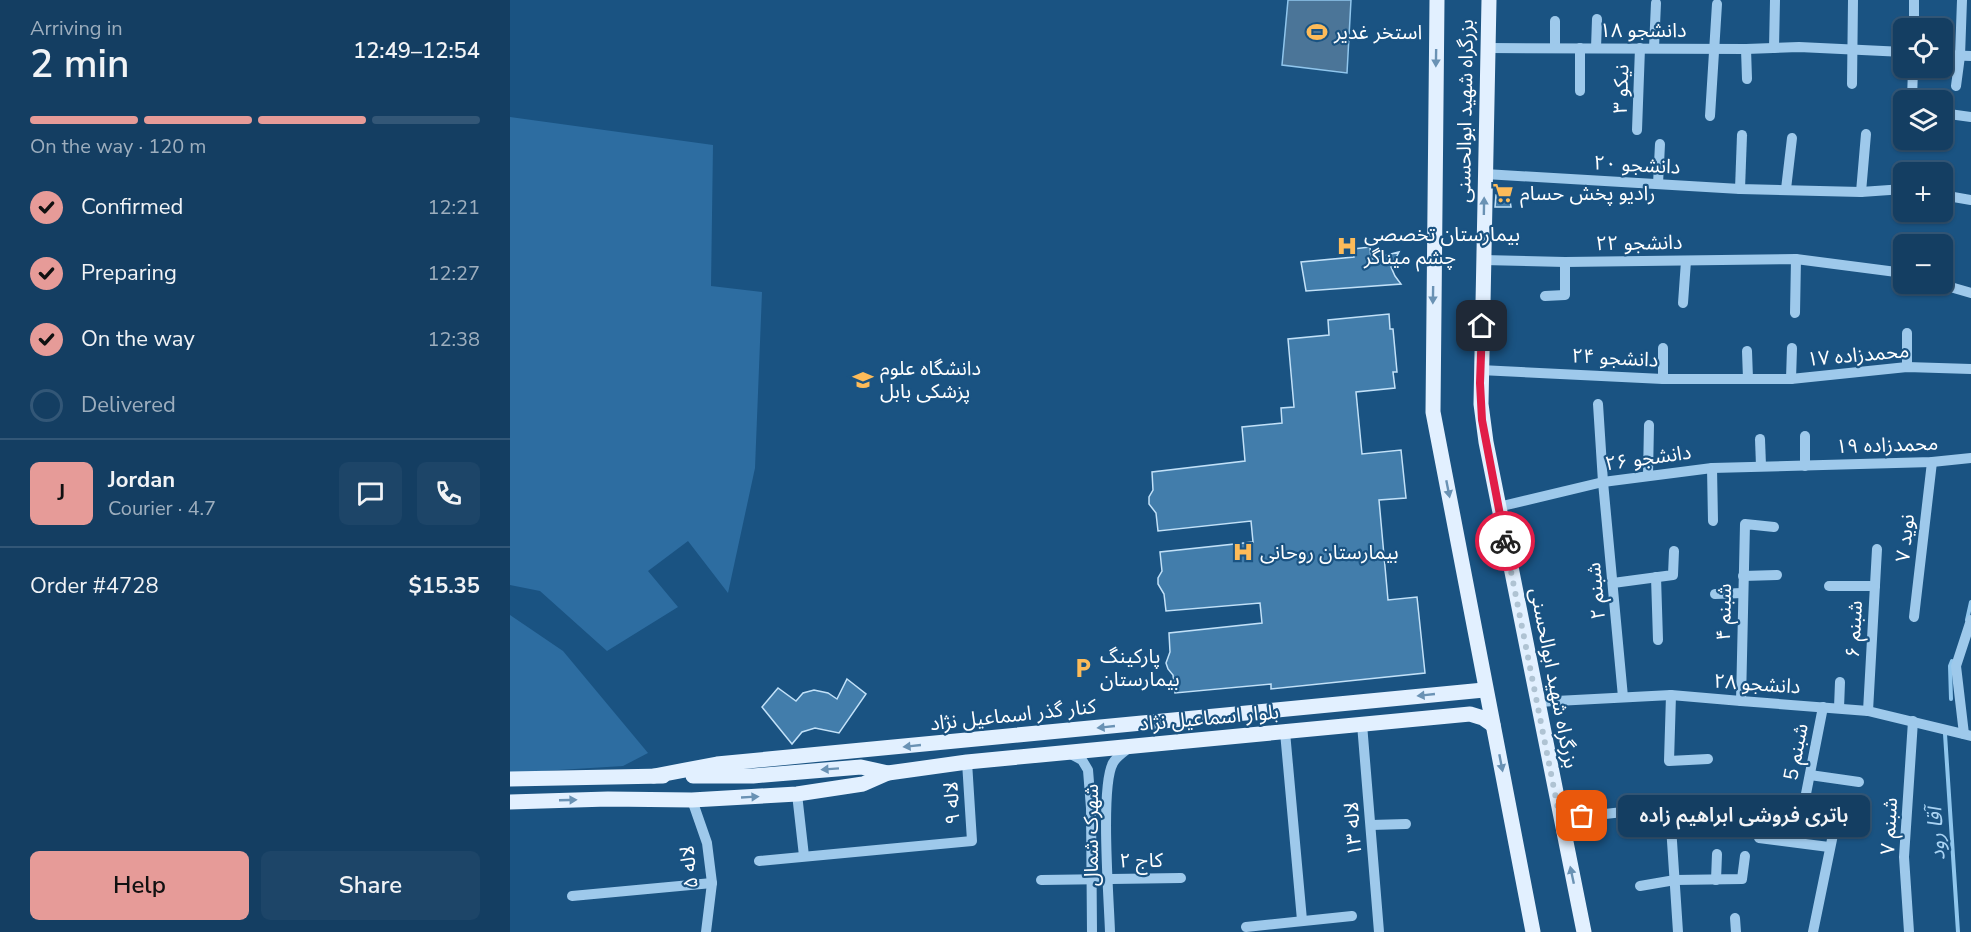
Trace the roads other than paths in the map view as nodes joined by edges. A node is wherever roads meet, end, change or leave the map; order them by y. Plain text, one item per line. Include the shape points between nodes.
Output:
1 (1437, 0) edge
2 (1489, 0) edge
3 (1775, 0) edge
4 (1853, 0) edge
5 (1914, 0) edge
6 (1962, 0) edge
7 (1656, 3) dead end
8 (1717, 4) dead end
9 (1914, 18) edge
10 (1597, 19) dead end
11 (1555, 21) dead end
12 (1488, 48) junction
13 (1555, 48) junction
14 (1580, 48) junction
15 (1596, 48) junction
16 (1640, 48) junction
17 (1654, 48) junction
18 (1715, 48) junction
19 (1774, 48) junction
20 (1746, 49) junction
21 (1853, 50) junction
22 (1893, 52) edge
23 (1966, 56) edge
24 (1747, 79) dead end
25 (1852, 84) dead end
26 (1956, 86) dead end
27 (1580, 91) dead end
28 (1953, 115) edge
29 (1710, 116) dead end
30 (1971, 117) edge
31 (1637, 130) dead end
32 (1866, 134) dead end
33 (1742, 135) dead end
34 (1792, 138) dead end
35 (1660, 144) dead end
36 (1485, 174) junction
37 (1658, 184) junction
38 (1740, 189) junction
39 (1786, 189) junction
40 (1893, 190) edge
41 (1861, 192) junction
42 (1953, 197) edge
43 (1971, 200) edge
44 (1796, 259) junction
45 (1483, 260) junction
46 (1686, 261) junction
47 (1565, 262) junction
48 (1893, 272) edge
49 (1953, 288) edge
50 (1971, 293) edge
51 (1545, 296) dead end
52 (1683, 303) dead end
53 (1795, 313) dead end
54 (1907, 333) dead end
55 (1664, 348) dead end
56 (1792, 348) dead end
57 (1747, 351) dead end
58 (1907, 367) junction
59 (1971, 369) edge
60 (1480, 370) junction
61 (1663, 379) junction
62 (1748, 379) junction
63 (1791, 379) junction
64 (1598, 404) dead end
65 (1649, 425) dead end
66 (1805, 436) dead end
67 (1760, 440) dead end
68 (1971, 458) edge
69 (1932, 462) junction
70 (1761, 466) junction
71 (1805, 466) junction
72 (1712, 468) junction
73 (1648, 475) junction
74 (1603, 482) junction
75 (1498, 507) junction
76 (1713, 520) dead end
77 (1774, 526) dead end
78 (1877, 549) dead end
79 (1674, 551) dead end
80 (1777, 575) dead end
81 (1743, 576) junction
82 (1656, 577) junction
83 (1613, 583) junction
84 (1829, 586) dead end
85 (1875, 586) junction
86 (1743, 593) junction
87 (1715, 594) dead end
88 (1914, 617) dead end
89 (1971, 620) edge
90 (1658, 640) dead end
91 (1480, 655) junction
92 (1840, 682) dead end
93 (1484, 690) junction
94 (1671, 695) junction
95 (1623, 697) junction
96 (1741, 701) junction
97 (1537, 702) junction
98 (1823, 707) junction
99 (1839, 708) junction
100 (1868, 711) junction
101 (1470, 714) junction
102 (1913, 721) junction
103 (1362, 723) junction
104 (1493, 725) junction
105 (1285, 732) junction
106 (1968, 735) edge
107 (1130, 747) junction
108 (1069, 753) junction
109 (1708, 759) dead end
110 (968, 762) junction
111 (888, 773) junction
112 (1810, 774) junction
113 (654, 776) junction
114 (510, 778) edge
115 (1859, 782) dead end
116 (797, 794) junction
117 (692, 800) junction
118 (510, 802) edge
119 (1713, 802) dead end
120 (1804, 804) dead end
121 (1091, 808) junction
122 (1106, 808) junction
123 (1560, 819) junction
124 (1836, 820) dead end
125 (1406, 824) dead end
126 (1371, 825) junction
127 (1671, 826) dead end
128 (1759, 838) dead end
129 (1829, 847) junction
130 (1717, 854) dead end
131 (804, 856) junction
132 (1745, 856) dead end
133 (759, 861) dead end
134 (1181, 878) dead end
135 (1100, 879) junction
136 (1041, 880) dead end
137 (1675, 880) junction
138 (1716, 880) junction
139 (712, 883) junction
140 (1640, 886) dead end
141 (572, 896) dead end
142 (1352, 916) dead end
143 (1735, 918) dead end
144 (1302, 920) junction
145 (1246, 927) dead end
146 (706, 932) edge
147 (1092, 932) edge
148 (1110, 932) edge
149 (1379, 932) edge
150 (1533, 932) edge
151 (1584, 932) edge
152 (1678, 932) edge
153 (1736, 932) edge
154 (1813, 932) edge
155 (1910, 932) edge

1 -> 91 main road, بزرگراه شهید ابوالحسنی via 1432,399
2 - 12 main road, بزرگراه شهید ابوالحسنی
3 - 19 street
4 - 21 street
5 - 9 street
6 - 23 street
7 - 17 street
8 - 18 street
10 - 15 street
11 - 13 street
12 - 13 street, دانشجو ۱۸
12 - 36 main road, بزرگراه شهید ابوالحسنی
13 - 14 street, دانشجو ۱۸
14 - 15 street, دانشجو ۱۸
14 - 27 street
15 - 16 street, دانشجو ۱۸
16 - 17 street, دانشجو ۱۸
16 - 31 street, نیکو ۳
17 - 18 street, دانشجو ۱۸
18 - 20 street, دانشجو ۱۸
18 - 29 street
19 - 20 street, دانشجو ۱۸
19 - 21 street, دانشجو ۱۸
20 - 24 street
21 - 22 street, دانشجو ۱۸
21 - 25 street
23 - 26 street
28 - 30 street
32 - 41 street
33 - 38 street
34 - 39 street
35 - 37 street
36 - 37 street, دانشجو ۲۰
45 -> 36 main road, بزرگراه شهید ابوالحسنی
37 - 38 street, دانشجو ۲۰
38 - 39 street, دانشجو ۲۰
39 - 41 street, دانشجو ۲۰
40 - 41 street, دانشجو ۲۰
42 - 43 street
44 - 46 street, دانشجو ۲۲
44 - 48 street, دانشجو ۲۲
44 - 53 street
45 - 47 street, دانشجو ۲۲
45 - 60 main road, بزرگراه شهید ابوالحسنی
46 - 47 street, دانشجو ۲۲
46 - 52 street
47 - 51 street via 1565,295
49 - 50 street
54 - 58 street
55 - 61 street
56 - 63 street
57 - 62 street
58 - 59 street, محمدزاده ۱۷
58 - 63 street, محمدزاده ۱۷
60 - 61 street, دانشجو ۲۴
60 - 75 main road, بزرگراه شهید ابوالحسنی via 1482,420
61 - 62 street, دانشجو ۲۴
62 - 63 street, محمدزاده ۱۷
64 - 74 street, شبنم ۲
65 - 73 street
66 - 71 street
67 - 70 street
68 - 69 street, محمدزاده ۱۹
69 - 71 street, محمدزاده ۱۹
69 - 88 street, نوید ۷
70 - 71 street, دانشجو ۲۶
70 - 72 street, دانشجو ۲۶
72 - 73 street, دانشجو ۲۶
72 - 76 street
73 - 74 street, دانشجو ۲۶
74 - 75 street, دانشجو ۲۶
74 - 83 street, شبنم ۲
75 - 97 main road, بزرگراه شهید ابوالحسنی
77 - 81 street, شبنم ۴ via 1745,524
78 - 85 street, شبنم ۶
79 - 82 street via 1673,575
80 - 81 street
81 - 86 street, شبنم ۴
82 - 83 street
82 - 90 street
83 - 95 street, شبنم ۲
84 - 85 street
85 - 100 street, شبنم ۶
86 - 87 street
86 - 96 street, شبنم ۴
89 - 106 street via 1956,666
91 - 93 main road
91 - 104 main road, بزرگراه شهید ابوالحسنی
92 - 99 street
93 - 101 main road via 1483,698
93 -> 113 main road, کنار گذر اسماعیل نژاد via 717,764
94 - 95 street, دانشجو ۲۸
94 - 96 street, دانشجو ۲۸
94 - 109 street via 1669,761
95 - 97 street, دانشجو ۲۸
96 - 98 street, دانشجو ۲۸
97 - 123 main road, بزرگراه شهید ابوالحسنی
98 - 99 street, دانشجو ۲۸
98 - 112 street, شبنم 5
99 - 100 street, دانشجو ۲۸
100 - 102 street, دانشجو ۲۸
101 - 103 main road, بلوار اسماعیل نژاد
101 - 104 main road
102 - 106 street, دانشجو ۲۸
102 - 155 street, شبنم ۷ via 1904,857
103 - 105 main road, بلوار اسماعیل نژاد
103 - 126 street, لاله ۱۳
104 -> 150 main road, بزرگراه شهید ابوالحسنی
105 - 107 main road, بلوار اسماعیل نژاد
105 - 144 street
107 - 108 main road, بلوار اسماعیل نژاد
107 - 122 street, شهرک شمال via 1111,766
108 - 110 main road, بلوار اسماعیل نژاد
108 - 121 street, شهرک شمال via 1086,765
110 - 111 main road, بلوار اسماعیل نژاد
110 - 131 street, لاله ۹ via 972,841
111 -> 113 main road, بلوار اسماعیل نژاد via 861,767 753,776
111 - 116 main road, بلوار اسماعیل نژاد via 863,784
112 - 115 street
112 - 120 street, شبنم 5
113 - 114 main road
117 -> 116 main road, بلوار اسماعیل نژاد
116 - 131 street
118 -> 117 main road, بلوار اسماعیل نژاد
117 - 139 street, لاله ۵ via 707,843
119 - 123 street
121 - 122 street
121 - 135 street, شهرک شمال
122 - 135 street, شهرک شمال
151 -> 123 main road, بزرگراه شهید ابوالحسنی
124 - 129 street
125 - 126 street
126 - 149 street, لاله ۱۳
127 - 137 street
128 - 129 street
129 - 154 street
130 - 138 street
131 - 133 street
132 - 138 street via 1742,879
134 - 135 street, کاج ۲
135 - 136 street, کاج ۲
135 - 147 street, شهرک شمال
135 - 148 street, شهرک شمال
137 - 138 street
137 - 140 street
137 - 152 street
139 - 141 street
139 - 146 street, لاله ۵
142 - 144 street
143 - 153 street
144 - 145 street

